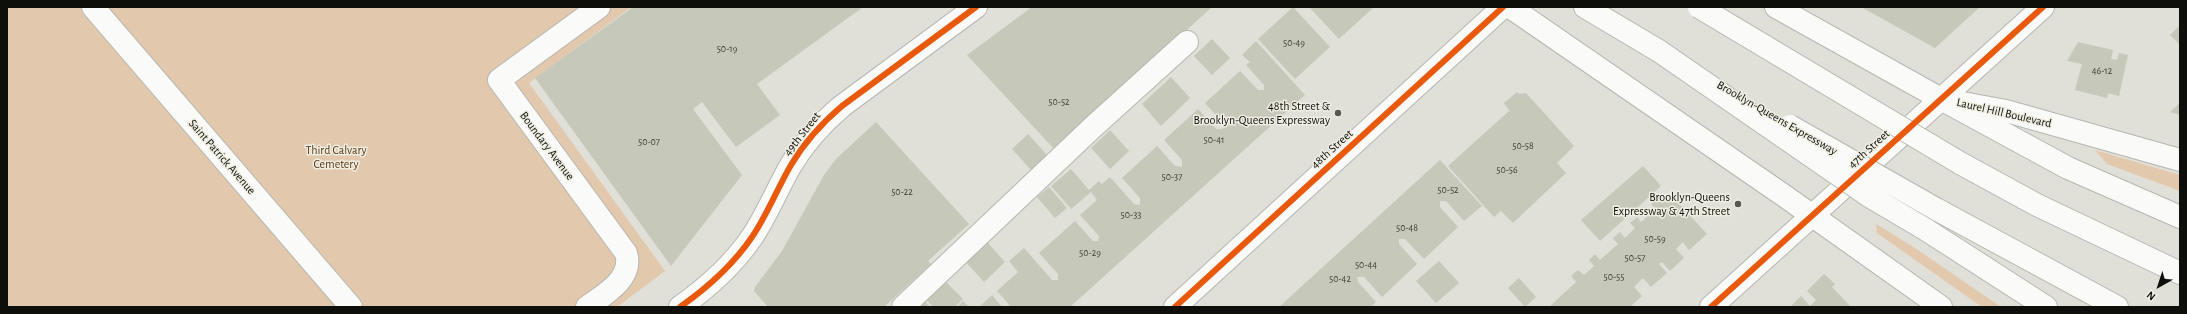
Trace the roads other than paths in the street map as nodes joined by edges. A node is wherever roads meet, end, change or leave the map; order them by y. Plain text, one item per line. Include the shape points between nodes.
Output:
1 (93, 7) edge
2 (599, 7) edge
3 (976, 7) edge
4 (1503, 7) edge
5 (1510, 7) edge
6 (1586, 7) edge
7 (1699, 7) edge
8 (1776, 7) edge
9 (2042, 7) edge
10 (1187, 42) dead end
11 (1659, 52) junction
12 (1941, 99) junction
13 (2180, 160) edge
14 (1812, 215) junction
15 (2180, 217) edge
16 (2180, 273) edge
17 (351, 307) edge
18 (587, 307) edge
19 (680, 307) edge
20 (903, 307) edge
21 (1175, 307) edge
22 (1711, 307) edge
23 (1941, 307) edge
24 (2046, 307) edge
25 (2117, 307) edge

1 - 17 main road, Saint Patrick Avenue
2 - 18 main road, Boundary Avenue via 499,80 626,253 628,259 624,274 612,288
3 - 19 main road, 49th Street via 828,118 791,165 762,222 740,253
4 - 21 main road, 48th Street
5 - 14 main road
6 - 11 main road, Brooklyn-Queens Expressway
7 - 16 main road, bridge via 1960,163 2044,208
8 - 12 main road, Laurel Hill Boulevard
9 - 12 main road, 47th Street
10 - 20 main road via 1093,126
11 - 24 main road, bridge via 1869,196
11 - 25 main road, Brooklyn-Queens Expressway, bridge via 1936,209
12 - 13 main road, Laurel Hill Boulevard via 2006,111
12 - 14 main road, 47th Street
12 - 15 main road via 2068,168
14 - 22 main road, 47th Street
14 - 23 main road

